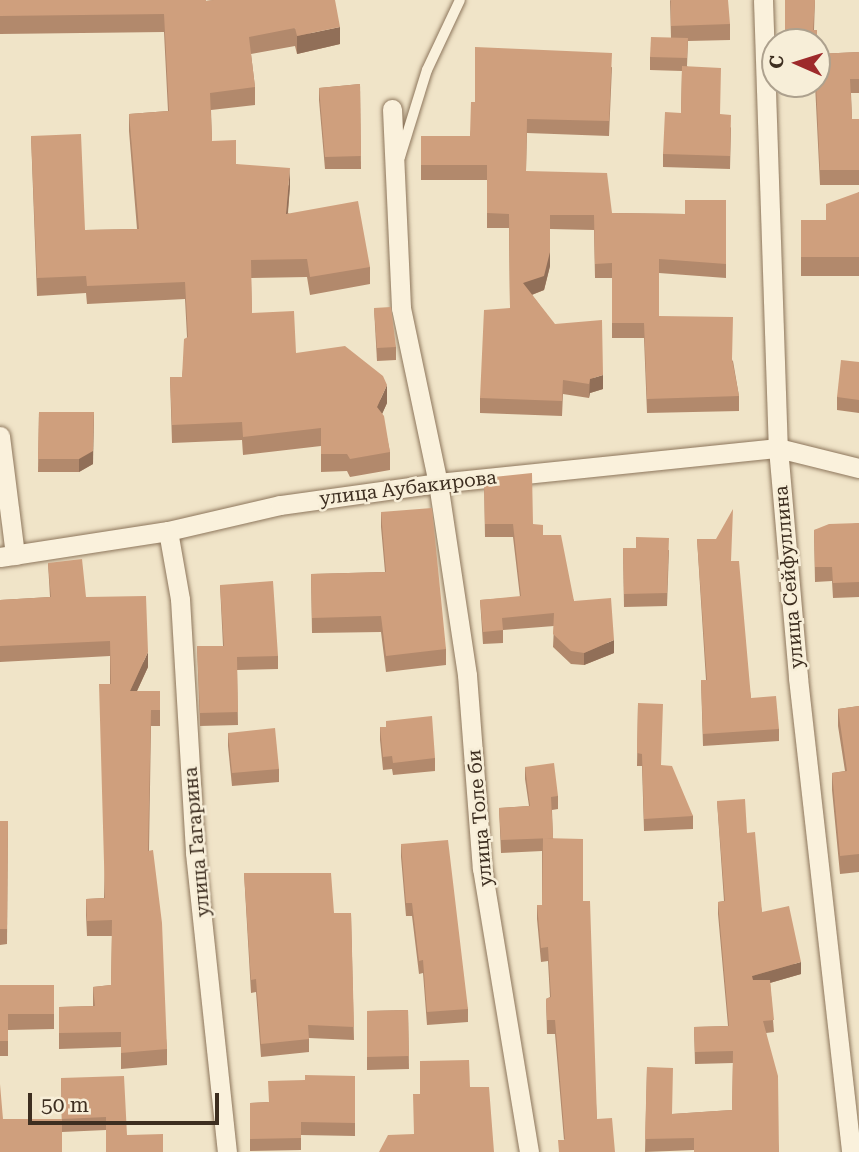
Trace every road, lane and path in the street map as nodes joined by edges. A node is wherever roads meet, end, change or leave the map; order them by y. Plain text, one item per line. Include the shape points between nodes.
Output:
1 (460, 0) edge
2 (763, 0) edge
3 (392, 109) dead end
4 (396, 171) junction
5 (0, 436) edge
6 (778, 448) junction
7 (859, 468) edge
8 (438, 483) junction
9 (168, 531) junction
10 (7, 556) edge
11 (227, 1152) edge
12 (529, 1152) edge
13 (852, 1152) edge

1 - 4 lane via 427,70
2 - 6 street, улица Сейфуллина
3 - 4 street, улица Толе би
4 - 8 street, улица Толе би via 401,308
5 - 10 street
6 - 7 street, улица Аубакирова
6 - 8 street, улица Аубакирова
6 - 13 street, улица Сейфуллина via 798,678
8 - 9 street, улица Аубакирова via 280,505
8 - 12 street, улица Толе би via 467,675 482,868
9 - 10 street, улица Аубакирова
9 - 11 street, улица Гагарина via 180,599 195,853

